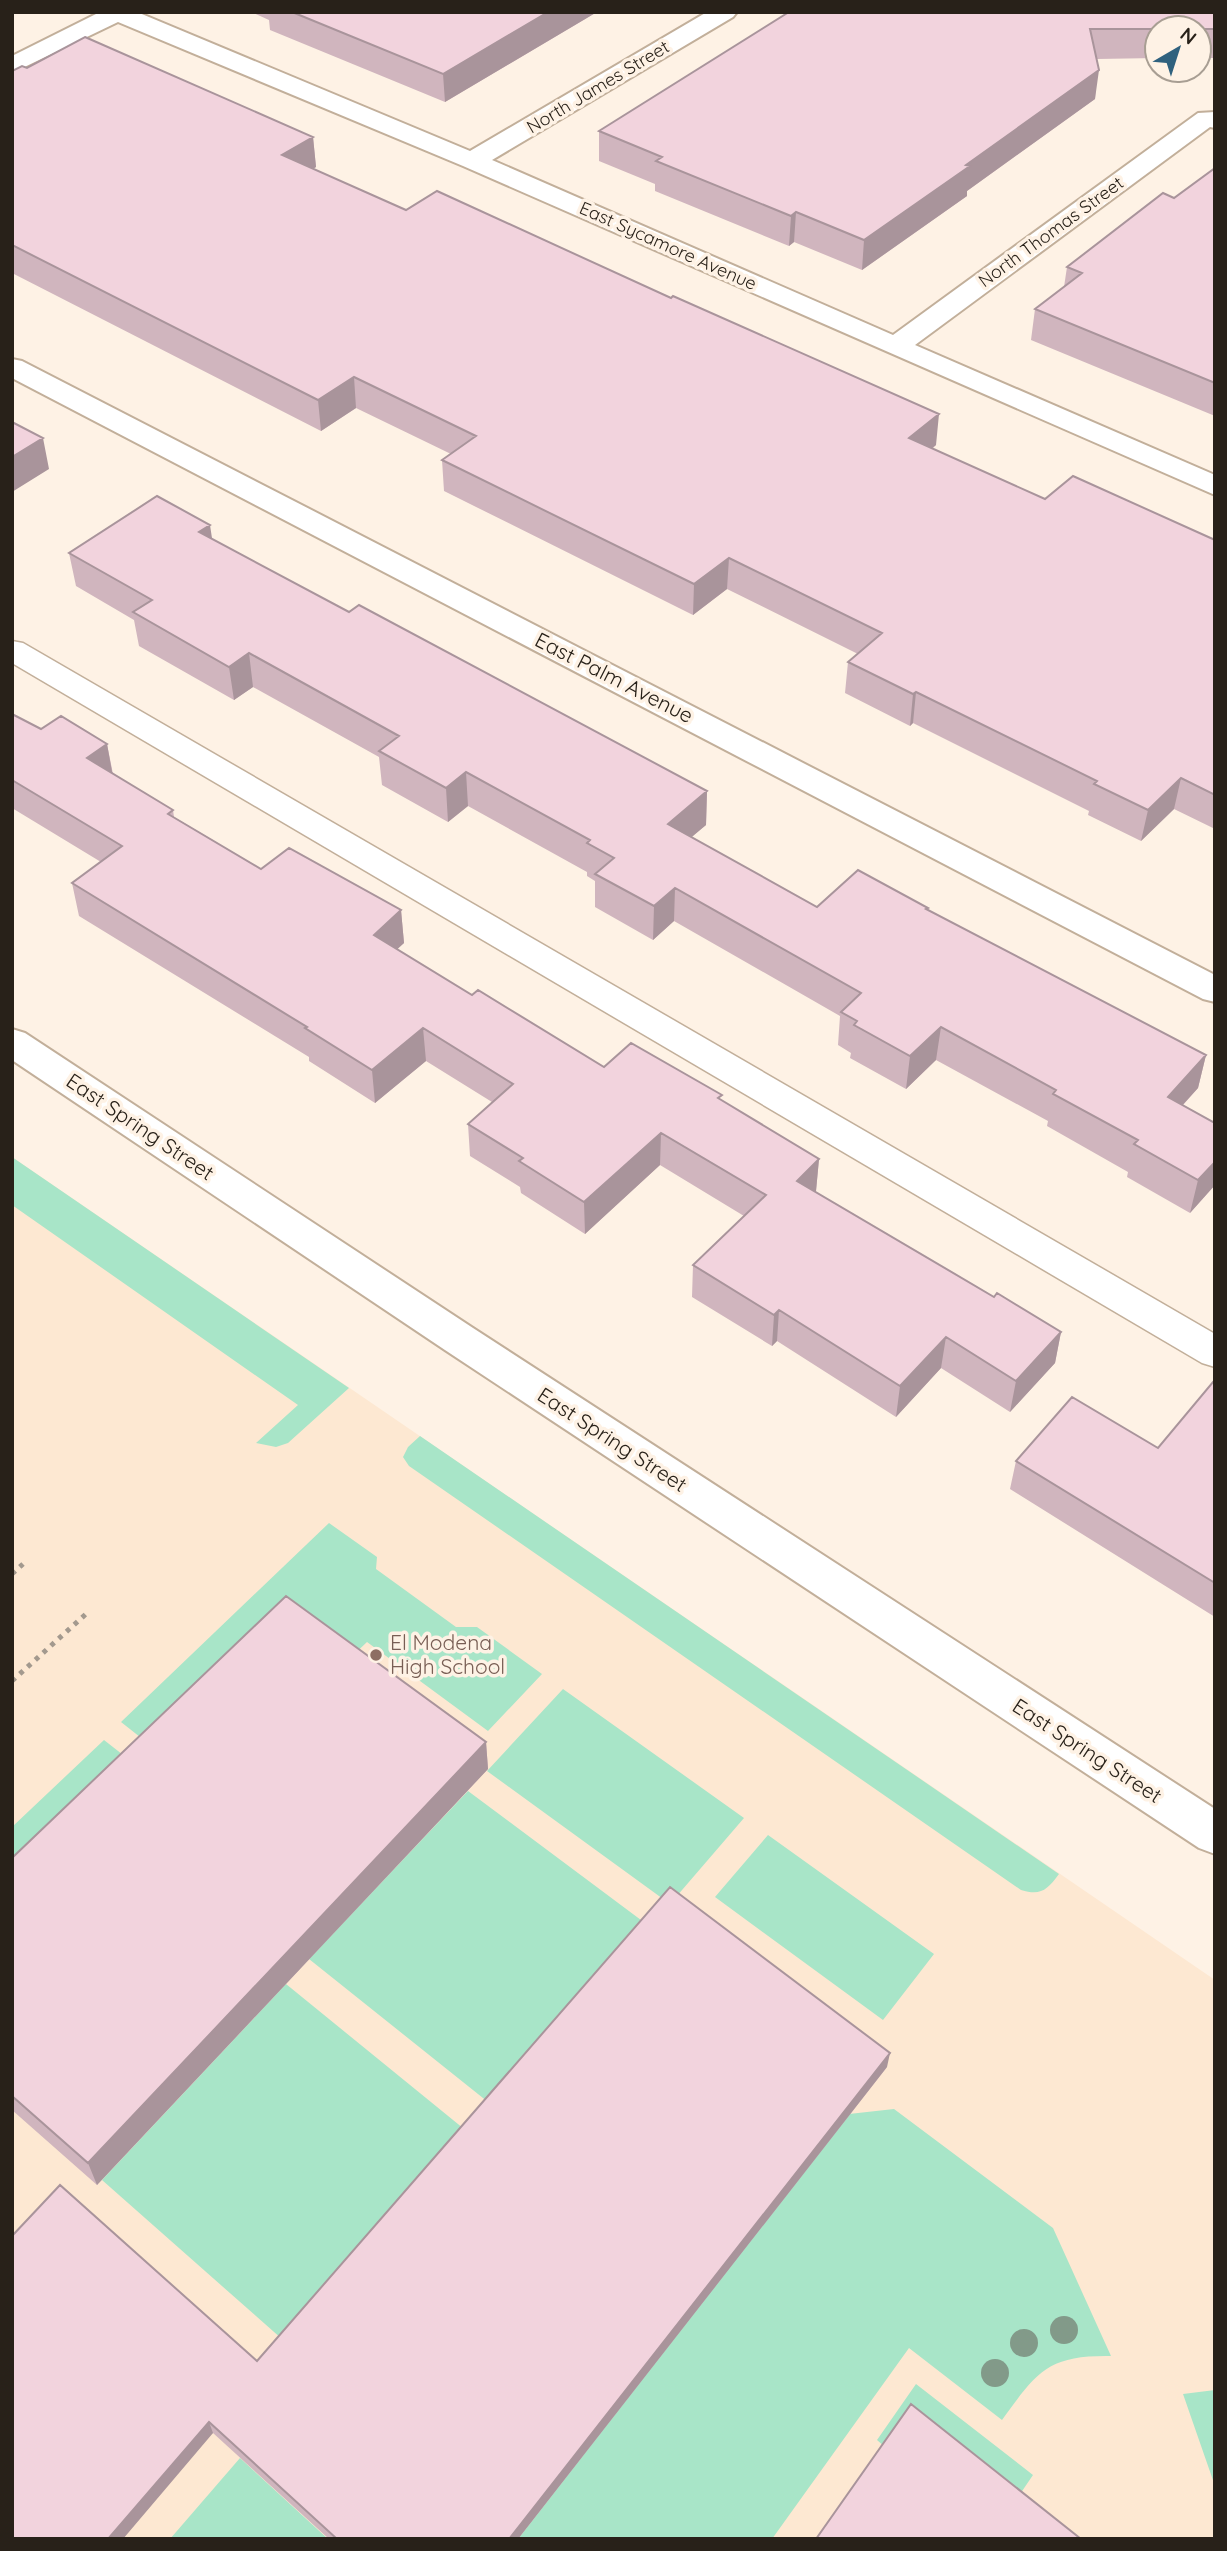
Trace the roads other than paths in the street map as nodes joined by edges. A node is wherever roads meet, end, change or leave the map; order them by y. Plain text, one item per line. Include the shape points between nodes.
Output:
1 (724, 12) edge
2 (119, 13) edge
3 (12, 66) edge
4 (1211, 119) edge
5 (472, 161) junction
6 (896, 346) junction
7 (12, 367) edge
8 (1215, 486) edge
9 (12, 650) edge
10 (1215, 989) edge
11 (12, 1042) edge
12 (1215, 1352) edge
13 (1215, 1834) edge

1 - 5 street, North James Street
2 - 3 street
2 - 5 street, East Sycamore Avenue
4 - 6 street, North Thomas Street
5 - 6 street, East Sycamore Avenue
6 - 8 street, East Sycamore Avenue
7 - 10 street, East Palm Avenue
9 - 12 lane
11 - 13 street, East Spring Street

